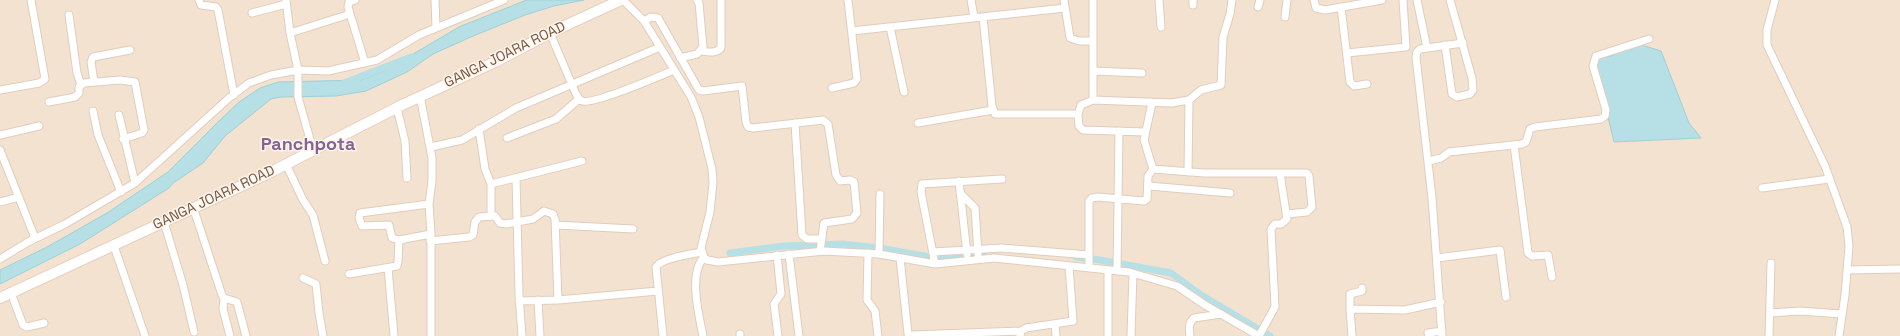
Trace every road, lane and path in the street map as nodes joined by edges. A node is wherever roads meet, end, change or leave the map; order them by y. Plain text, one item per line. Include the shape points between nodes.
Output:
1 (31, 0) edge
2 (199, 0) edge
3 (355, 0) edge
4 (435, 0) edge
5 (504, 0) edge
6 (622, 0) edge
7 (697, 0) edge
8 (721, 0) edge
9 (848, 0) edge
10 (971, 0) edge
11 (1093, 0) edge
12 (1159, 0) edge
13 (1232, 0) edge
14 (1287, 0) edge
15 (1314, 0) edge
16 (1382, 0) edge
17 (1403, 0) edge
18 (1417, 0) edge
19 (1450, 0) edge
20 (1775, 0) edge
21 (286, 2) edge
22 (491, 2) edge
23 (1065, 4) edge
24 (1341, 7) junction
25 (252, 13) dead end
26 (350, 14) junction
27 (69, 15) dead end
28 (974, 17) junction
29 (983, 17) junction
30 (1285, 17) dead end
31 (644, 21) junction
32 (890, 27) junction
33 (1161, 27) dead end
34 (436, 28) junction
35 (852, 31) junction
36 (550, 33) junction
37 (290, 34) junction
38 (1649, 39) dead end
39 (1094, 41) junction
40 (1463, 43) junction
41 (1445, 45) junction
42 (660, 47) junction
43 (1427, 48) junction
44 (130, 50) dead end
45 (701, 51) junction
46 (1347, 53) junction
47 (680, 58) junction
48 (365, 63) junction
49 (674, 70) junction
50 (1093, 70) junction
51 (298, 72) junction
52 (1142, 73) dead end
53 (94, 82) junction
54 (572, 84) junction
55 (1367, 84) dead end
56 (81, 85) junction
57 (832, 88) dead end
58 (0, 90) edge
59 (904, 92) dead end
60 (234, 95) junction
61 (420, 96) junction
62 (579, 99) junction
63 (1093, 100) junction
64 (1188, 100) junction
65 (49, 102) dead end
66 (1152, 103) junction
67 (397, 108) junction
68 (993, 110) junction
69 (93, 111) dead end
70 (1078, 114) junction
71 (119, 115) dead end
72 (795, 123) junction
73 (918, 123) dead end
74 (39, 126) dead end
75 (479, 129) junction
76 (1119, 131) junction
77 (1145, 132) junction
78 (0, 135) edge
79 (507, 138) dead end
80 (123, 139) junction
81 (1514, 144) junction
82 (430, 147) junction
83 (0, 150) edge
84 (313, 150) junction
85 (582, 160) dead end
86 (1429, 161) junction
87 (286, 164) junction
88 (1153, 169) junction
89 (1188, 172) junction
90 (1280, 173) junction
91 (407, 178) dead end
92 (516, 178) junction
93 (1002, 179) dead end
94 (1829, 179) junction
95 (959, 181) junction
96 (135, 182) junction
97 (491, 184) junction
98 (1149, 186) junction
99 (1762, 188) dead end
100 (121, 192) junction
101 (960, 192) junction
102 (1230, 193) dead end
103 (880, 194) dead end
104 (19, 197) junction
105 (1117, 198) junction
106 (0, 202) edge
107 (429, 204) junction
108 (193, 207) junction
109 (1287, 214) junction
110 (491, 215) junction
111 (164, 222) junction
112 (519, 222) junction
113 (556, 225) junction
114 (633, 229) dead end
115 (35, 238) junction
116 (431, 238) junction
117 (822, 238) junction
118 (398, 240) junction
119 (114, 246) junction
120 (820, 251) junction
121 (934, 252) junction
122 (868, 253) junction
123 (703, 254) junction
124 (789, 254) junction
125 (879, 254) junction
126 (978, 254) junction
127 (777, 255) junction
128 (967, 255) junction
129 (0, 258) edge
130 (900, 258) junction
131 (1437, 258) junction
132 (325, 261) dead end
133 (1089, 261) junction
134 (1772, 262) dead end
135 (935, 264) junction
136 (1069, 266) junction
137 (1117, 266) junction
138 (388, 268) junction
139 (1900, 269) edge
140 (1108, 270) junction
141 (1847, 270) junction
142 (1134, 273) junction
143 (349, 274) dead end
144 (302, 278) dead end
145 (1552, 278) dead end
146 (1362, 288) dead end
147 (658, 291) junction
148 (11, 293) junction
149 (1506, 297) dead end
150 (0, 298) edge
151 (224, 298) junction
152 (538, 300) junction
153 (558, 300) junction
154 (519, 301) junction
155 (1441, 302) junction
156 (1350, 309) junction
157 (1770, 313) junction
158 (1221, 314) junction
159 (1842, 314) junction
160 (44, 323) dead end
161 (1055, 324) junction
162 (194, 332) dead end
163 (1248, 332) edge
164 (1021, 333) edge
165 (1261, 333) edge
166 (1428, 333) dead end
167 (1442, 333) edge
168 (964, 335) edge
169 (145, 336) edge
170 (230, 336) edge
171 (246, 336) edge
172 (323, 336) edge
173 (394, 336) edge
174 (431, 336) edge
175 (522, 336) edge
176 (540, 336) edge
177 (663, 336) edge
178 (702, 336) edge
179 (778, 336) edge
180 (799, 336) edge
181 (878, 336) edge
182 (1056, 336) edge
183 (1108, 336) edge
184 (1131, 336) edge
185 (1190, 336) edge
186 (1352, 336) edge
187 (1769, 336) edge
188 (1839, 336) edge

1 - 58 street via 45,79 39,83
2 - 60 street via 201,5 216,7 218,10
3 - 26 street via 348,4
4 - 34 street
5 - 22 street
6 - 31 street
6 - 36 main road, GANGA JOARA ROAD
7 - 45 street via 703,41
8 - 45 street via 721,48 718,52
9 - 35 street
10 - 28 street
11 - 39 street
12 - 33 street
13 - 64 street via 1223,36 1221,85 1201,90
14 - 30 street
15 - 24 street via 1314,5 1319,10
16 - 24 street
17 - 46 street via 1406,47
18 - 43 street
19 - 40 street
20 - 94 street via 1767,30 1767,45
21 - 25 street
21 - 37 street
22 - 34 street
23 - 29 street
23 - 39 street via 1070,38
24 - 46 street
26 - 37 street
26 - 48 street
27 - 56 street
28 - 29 street
28 - 32 street
29 - 68 street
31 - 42 street
31 - 47 street via 651,16 658,18
32 - 35 street
32 - 59 street
34 - 48 street via 377,60
35 - 57 street via 857,79 854,83
36 - 54 street
36 - 61 main road, GANGA JOARA ROAD via 495,62
37 - 51 street
38 - 81 street via 1596,56 1593,66 1606,110 1605,116 1601,119 1535,127 1528,132 1526,142
39 - 50 street
40 - 41 street
40 - 41 street via 1473,90 1470,94 1457,97 1452,94
41 - 43 street
42 - 49 street
42 - 54 street
43 - 86 street via 1420,49 1416,57
44 - 53 street via 93,57 91,62
45 - 47 street
46 - 55 street via 1351,84
47 - 72 street via 699,90 742,86 748,127
48 - 51 street via 328,71
49 - 62 street via 597,100 588,102
49 - 123 street via 699,117 712,169 710,212 701,243
50 - 52 street
50 - 63 street
51 - 60 street via 271,75 250,83
51 - 84 street via 298,97
53 - 56 street
53 - 80 street via 136,82 144,130
54 - 62 street
54 - 75 street via 508,112
56 - 65 street via 75,97
60 - 96 street
61 - 67 main road, GANGA JOARA ROAD
61 - 82 street
62 - 79 street via 556,119
63 - 66 street
63 - 70 street via 1081,105
64 - 66 street
64 - 89 street
66 - 77 street
67 - 84 main road, GANGA JOARA ROAD
67 - 91 street via 405,141
68 - 70 street via 998,115
68 - 73 street
69 - 100 street via 98,135
70 - 76 street via 1079,126 1083,130
71 - 80 street
72 - 117 street via 802,235 807,239
72 - 117 street via 826,121 837,179 850,180 855,185 856,217 824,223
74 - 78 street
75 - 82 street via 457,142
75 - 97 street
76 - 77 street
76 - 105 street
77 - 88 street
80 - 96 street
81 - 86 street via 1450,152
81 - 145 street via 1528,253 1532,256 1548,255
82 - 107 street via 432,181
83 - 104 street
84 - 87 main road, GANGA JOARA ROAD
85 - 92 street
86 - 131 street
87 - 108 main road, GANGA JOARA ROAD
87 - 132 street via 313,215
88 - 89 street
88 - 98 street via 1148,176
89 - 90 street
90 - 109 street
90 - 109 street via 1304,172 1309,176 1312,207 1306,212
92 - 97 street
92 - 112 street
93 - 95 street
94 - 99 street
94 - 141 street via 1848,232
95 - 101 street
95 - 121 street via 922,184 921,192
96 - 100 street
97 - 110 street
98 - 102 street
98 - 105 street via 1147,199 1144,201
100 - 115 street
101 - 126 street via 976,208
101 - 128 street
103 - 125 street
104 - 106 street
104 - 115 street
105 - 133 street via 1098,197 1089,200
105 - 137 street
107 - 116 street
107 - 118 street via 360,213 362,226 389,225 392,238
108 - 111 main road, GANGA JOARA ROAD
108 - 151 street
109 - 165 street via 1285,222 1275,224 1271,229 1275,308
110 - 112 street via 498,218 502,224
110 - 116 street via 477,219 473,235 469,237
111 - 119 main road, GANGA JOARA ROAD
111 - 162 street
112 - 113 street via 533,219 544,211 553,214
112 - 154 street
113 - 114 street
113 - 153 street
115 - 129 street
116 - 118 street
116 - 174 street
117 - 120 street
118 - 138 street via 397,266
119 - 148 main road, GANGA JOARA ROAD
119 - 169 street
120 - 122 street
120 - 124 street
121 - 128 street
121 - 135 street
122 - 125 street
122 - 181 street via 867,300 875,311
123 - 127 street via 711,262
123 - 147 street via 658,263
123 - 178 street via 698,264 696,288
124 - 127 street
124 - 180 street
125 - 130 street
126 - 128 street
126 - 128 street
126 - 133 street via 1007,248
126 - 136 street
127 - 179 street via 780,294 774,304
128 - 135 street
130 - 135 street
130 - 168 street via 908,334
131 - 149 street via 1500,250
131 - 155 street
133 - 136 street
133 - 140 street
134 - 157 street
136 - 161 street via 1073,321
137 - 140 street
137 - 142 street
138 - 143 street
138 - 173 street
139 - 141 street
140 - 183 street
141 - 159 street
142 - 158 street via 1177,286
142 - 184 street
144 - 172 street via 316,284
146 - 156 street via 1362,292 1350,294
147 - 153 street
147 - 177 street
148 - 150 main road, GANGA JOARA ROAD
148 - 160 street via 23,325 28,327
151 - 170 street via 223,309
151 - 171 street via 237,302
152 - 153 street
152 - 154 street
152 - 176 street
154 - 175 street
155 - 156 street via 1405,310
155 - 167 street
156 - 186 street
157 - 159 street via 1800,311
157 - 187 street
158 - 163 street
158 - 185 street via 1194,318 1190,321
159 - 188 street
161 - 164 street via 1026,328
161 - 182 street
163 - 165 street
164 - 168 street
166 - 167 street

